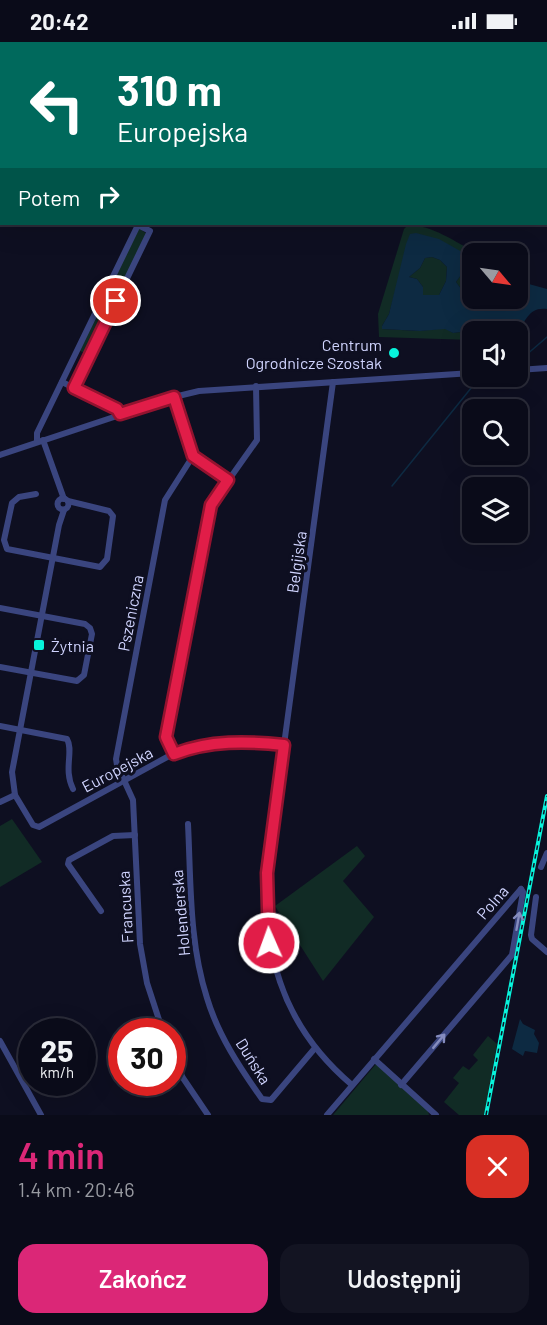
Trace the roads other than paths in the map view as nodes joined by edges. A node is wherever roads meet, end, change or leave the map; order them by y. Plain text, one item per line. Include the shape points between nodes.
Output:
1 (104, 295) junction
2 (116, 301) junction
3 (76, 352) junction
4 (89, 358) junction
5 (547, 368) edge
6 (528, 369) edge
7 (462, 374) edge
8 (62, 382) junction
9 (333, 382) junction
10 (256, 386) junction
11 (74, 388) junction
12 (174, 397) junction
13 (120, 414) junction
14 (40, 441) junction
15 (0, 455) edge
16 (193, 456) junction
17 (228, 480) junction
18 (36, 494) dead end
19 (64, 504) junction
20 (52, 559) junction
21 (0, 608) edge
22 (41, 616) junction
23 (0, 667) edge
24 (31, 672) junction
25 (0, 726) edge
26 (20, 730) junction
27 (284, 745) junction
28 (174, 754) junction
29 (125, 780) junction
30 (73, 789) dead end
31 (15, 795) junction
32 (0, 802) edge
33 (188, 824) dead end
34 (135, 835) junction
35 (547, 853) edge
36 (541, 867) dead end
37 (536, 897) dead end
38 (101, 911) dead end
39 (547, 952) edge
40 (207, 999) joint
41 (158, 1018) edge
42 (0, 1041) edge
43 (315, 1048) junction
44 (374, 1059) junction
45 (186, 1082) edge
46 (352, 1085) junction
47 (401, 1085) junction
48 (41, 1115) edge
49 (208, 1115) edge
50 (327, 1115) edge
51 (434, 1115) edge

1 - 2 street
1 - 2 street via 136,227 141,226 150,231
1 - 3 street
2 - 4 street
3 - 4 street
3 - 8 street
4 - 11 street
5 - 6 street
7 - 9 street
8 - 11 street
8 - 14 street via 37,434
9 - 10 street
9 - 27 street, Belgijska
10 - 12 street
10 - 17 street via 257,442
11 - 13 street
12 - 13 street
12 - 16 street
13 - 14 street
14 - 15 street
14 - 19 street
16 - 17 street
16 - 29 street, Pszeniczna via 165,500 117,754 117,765
17 - 28 street via 211,505 166,734
18 - 20 street via 19,497 12,503 4,543 11,551
19 - 20 street
19 - 20 street via 109,511 113,516 104,564 97,568
20 - 22 street
21 - 22 street
22 - 24 street
22 - 24 street via 89,626 92,634 84,676 77,681
23 - 24 street
24 - 26 street
25 - 26 street
26 - 30 street via 68,741 67,772
26 - 31 street via 12,772
27 - 28 street, Europejska via 237,742
27 - 43 street, Belgijska via 267,873 269,943 284,995
28 - 29 street, Europejska
29 - 31 street, Europejska via 37,827
29 - 34 street, Francuska via 133,800
31 - 32 street
33 - 40 street, Holenderska via 193,933
34 - 38 street via 113,836 69,860
34 - 41 street, Francuska via 140,944
35 - 36 street
37 - 39 street via 531,935
40 - 43 street, Duńska via 238,1065 262,1099 271,1100
42 - 48 street
43 - 46 street, Belgijska
44 - 46 street, Polna
44 - 47 street
47 -> 44 street, Polna via 512,955 523,892 520,889
45 - 49 street
46 - 50 street, Polna
47 - 51 street

